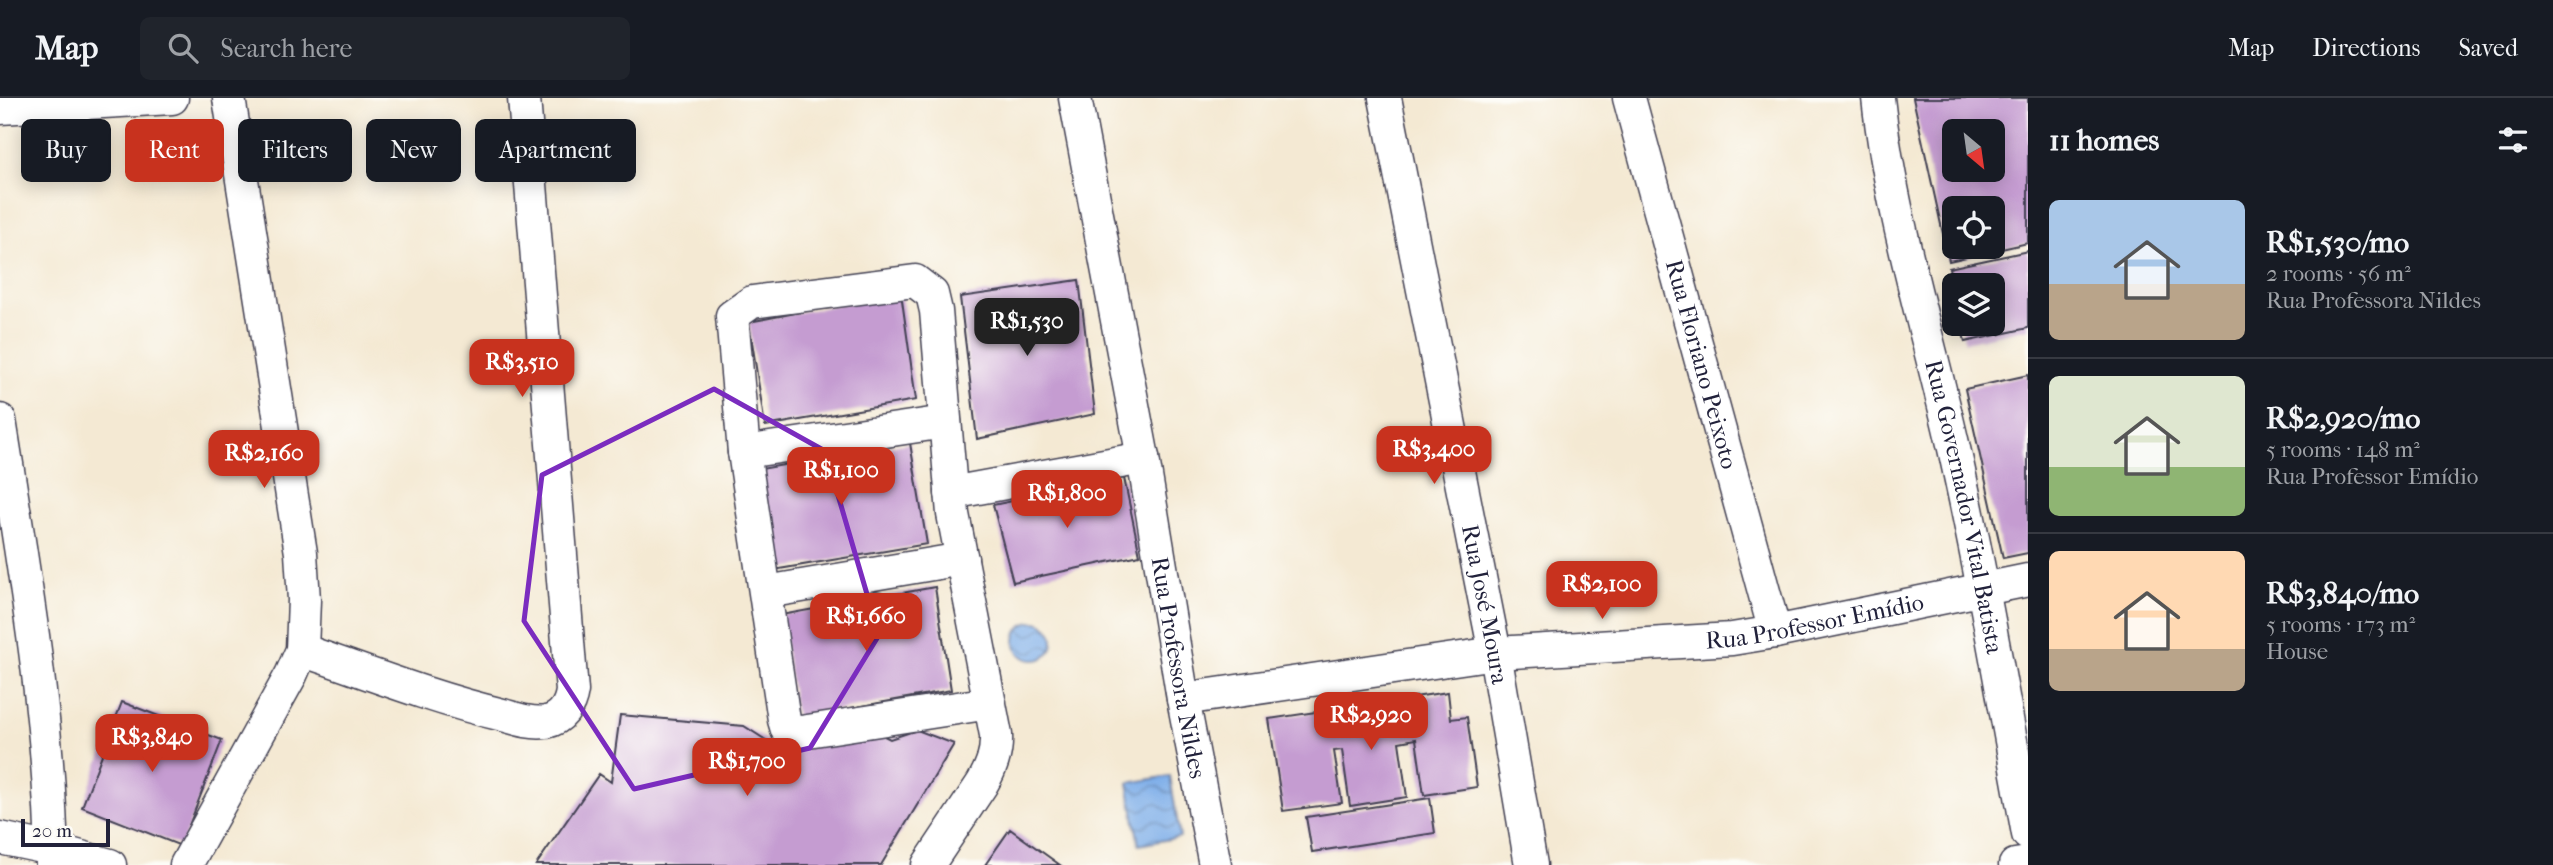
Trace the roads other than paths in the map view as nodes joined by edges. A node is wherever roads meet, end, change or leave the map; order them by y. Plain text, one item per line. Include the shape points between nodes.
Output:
1 (172, 98) edge
2 (229, 98) edge
3 (524, 98) edge
4 (1076, 98) edge
5 (1385, 98) edge
6 (1629, 98) edge
7 (1878, 98) edge
8 (0, 108) edge
9 (0, 421) edge
10 (945, 422) junction
11 (744, 452) junction
12 (1143, 458) junction
13 (951, 493) junction
14 (962, 559) junction
15 (2028, 580) edge
16 (1983, 589) junction
17 (766, 592) junction
18 (1775, 632) junction
19 (302, 650) junction
20 (1495, 653) junction
21 (1183, 699) junction
22 (990, 703) junction
23 (2028, 834) edge
24 (0, 838) edge
25 (52, 857) edge
26 (2028, 863) edge
27 (110, 865) edge
28 (186, 865) edge
29 (928, 865) edge
30 (1215, 865) edge
31 (1531, 865) edge
32 (2015, 865) edge

1 - 8 street
2 - 19 street via 301,553
3 - 19 street via 570,702 562,714 532,722 476,709
4 - 12 street, Rua Professora Nildes
5 - 20 street, Rua José Moura
6 - 18 street, Rua Floriano Peixoto
7 - 16 street, Rua Governador Vital Batista via 1899,216
9 - 25 street via 47,752
10 - 11 street
10 - 11 street via 936,312 932,294 915,281 752,302 732,316
10 - 13 street
11 - 17 street
12 - 13 street
12 - 21 street, Rua Professora Nildes
13 - 14 street
14 - 17 street
14 - 22 street
15 - 16 street, Rua Professor Emídio
16 - 18 street, Rua Professor Emídio
16 - 23 street, Rua Governador Vital Batista
17 - 22 street via 787,730 801,732
18 - 20 street, Rua Professor Emídio via 1732,639
19 - 28 street
20 - 21 street, Rua Professor Emídio
20 - 31 street, Rua José Moura
21 - 30 street, Rua Professora Nildes
22 - 29 street via 996,736 994,758
24 - 25 street
25 - 27 street
26 - 32 street

